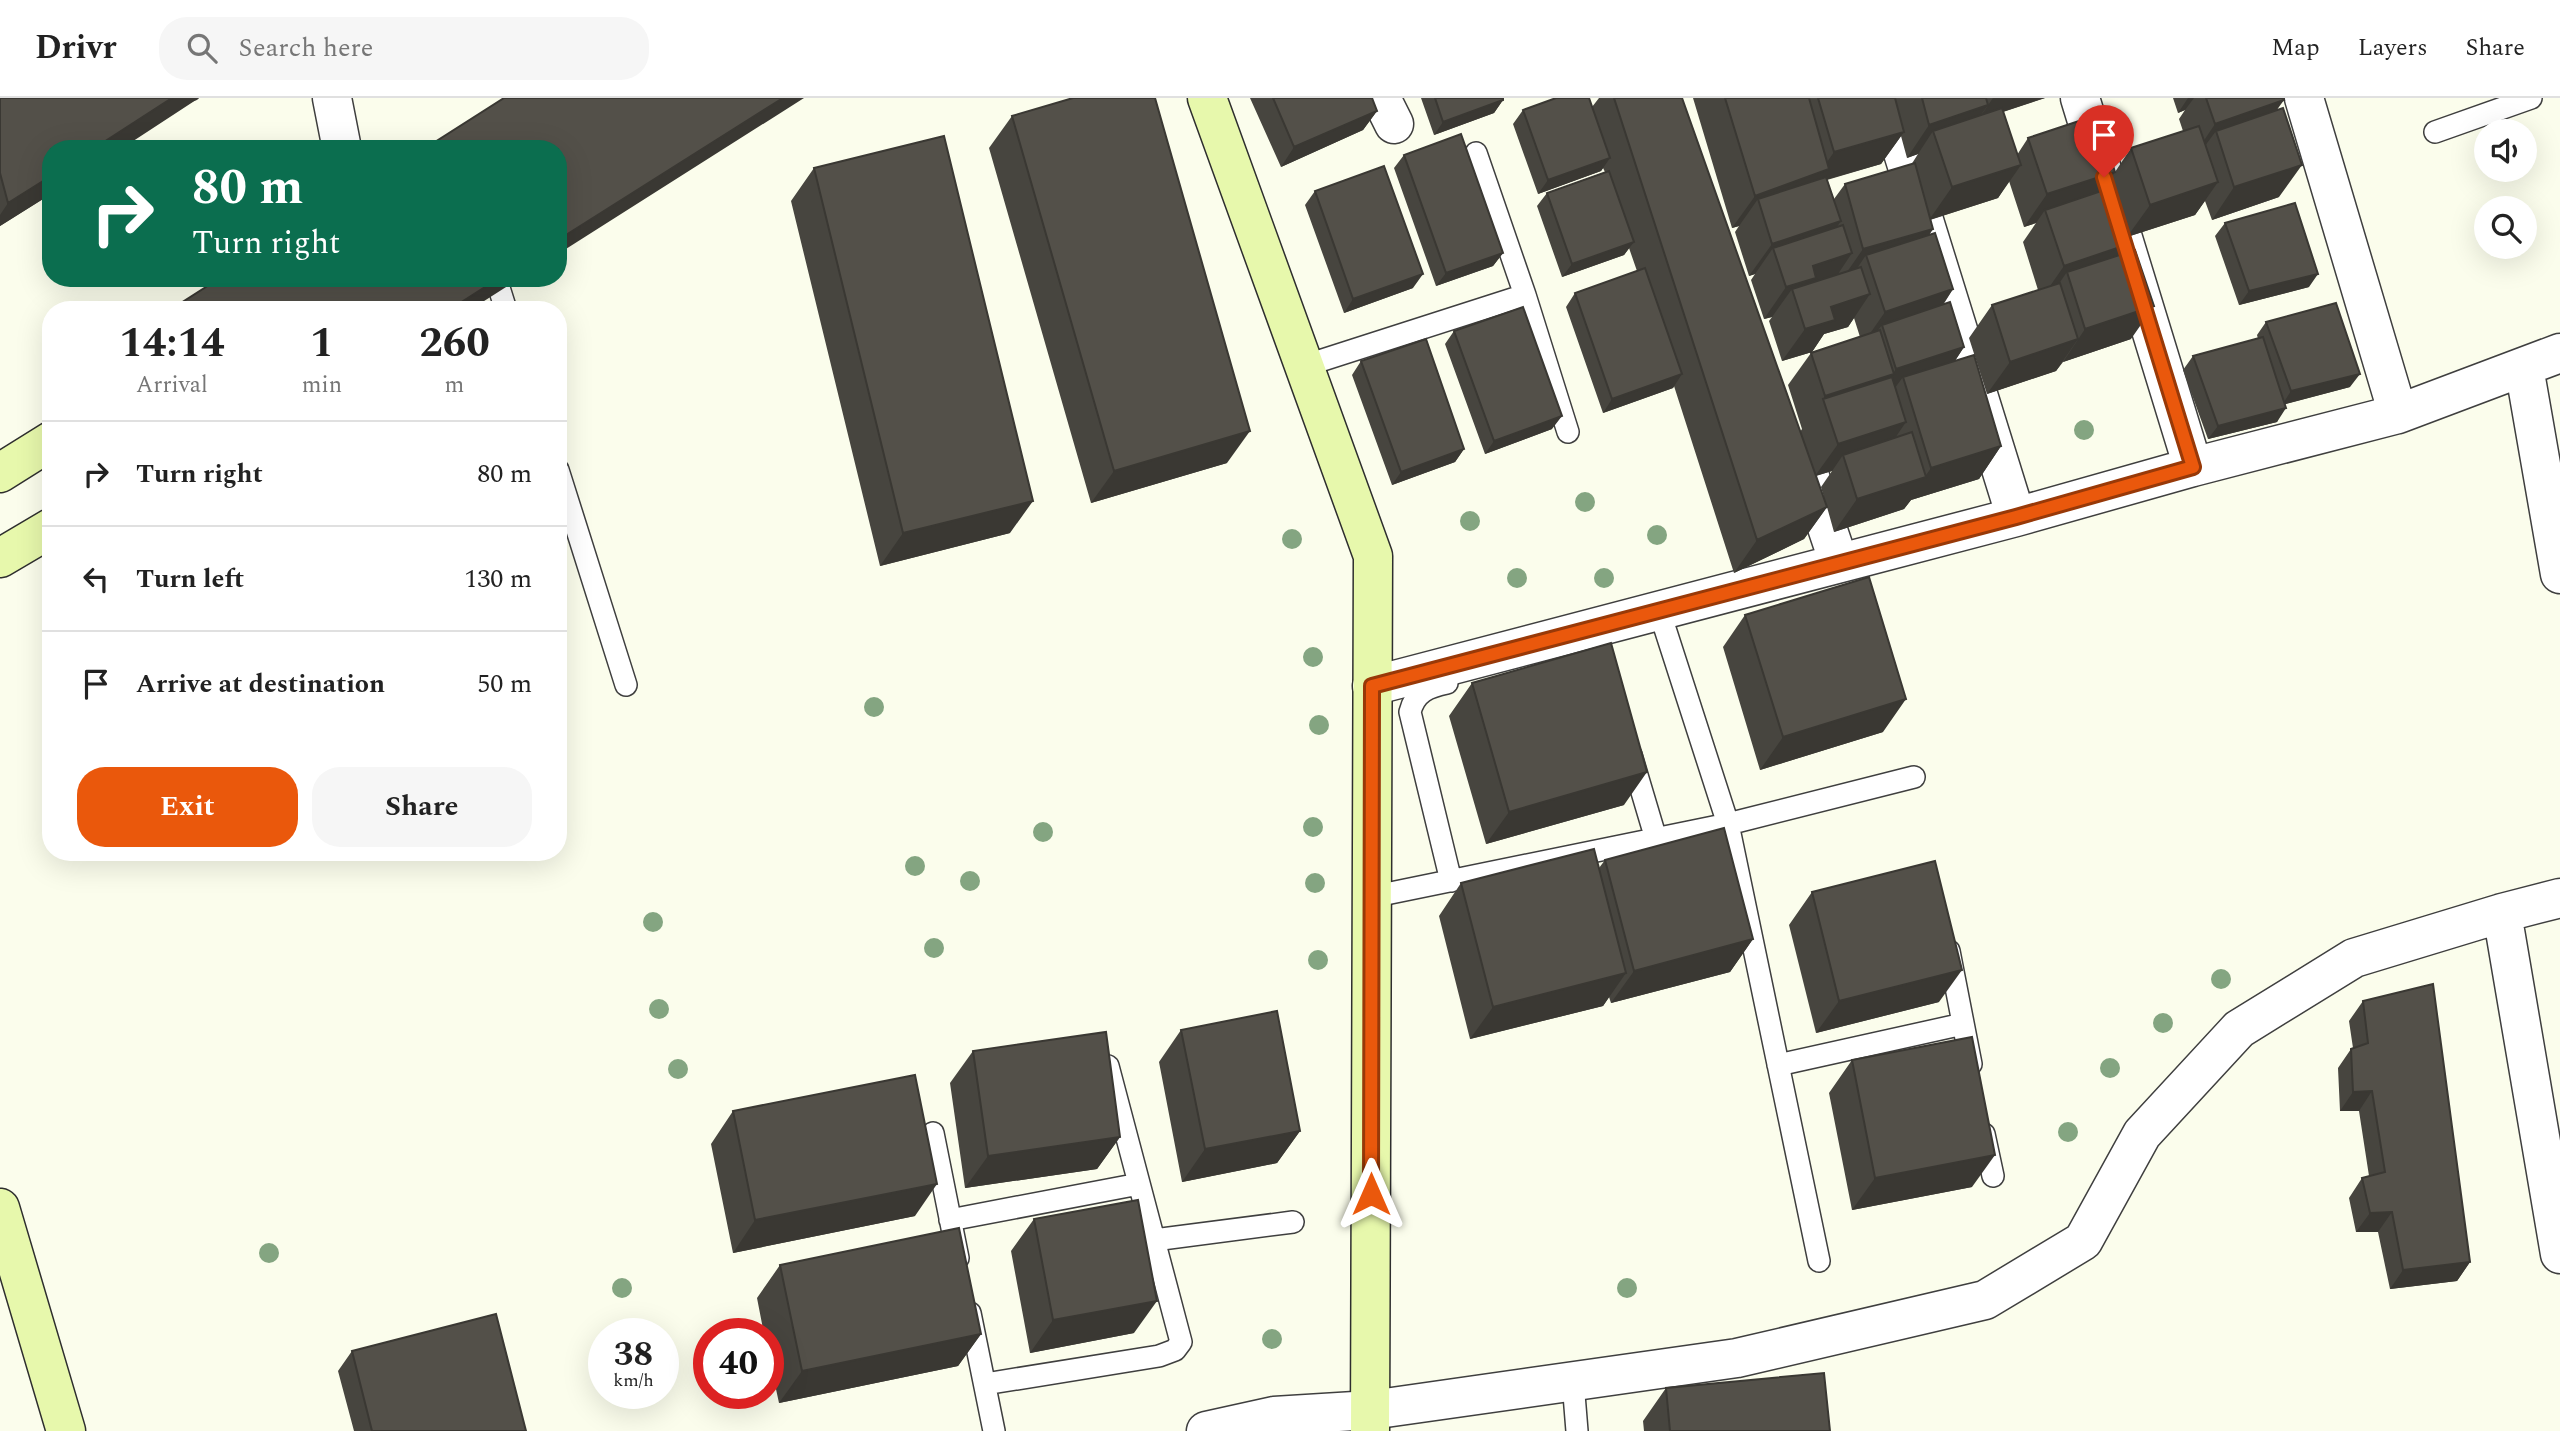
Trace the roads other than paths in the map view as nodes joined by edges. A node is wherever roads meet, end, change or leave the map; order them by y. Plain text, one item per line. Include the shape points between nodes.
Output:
1 (332, 98) edge
2 (1207, 98) edge
3 (1886, 98) edge
4 (2080, 98) edge
5 (2304, 98) edge
6 (2531, 98) edge
7 (2435, 132) dead end
8 (340, 140) edge
9 (1476, 153) dead end
10 (1525, 295) junction
11 (2560, 353) edge
12 (1304, 366) junction
13 (2524, 367) junction
14 (2398, 414) junction
15 (1569, 432) dead end
16 (1794, 433) edge
17 (42, 447) edge
18 (2193, 467) junction
19 (0, 474) edge
20 (567, 498) edge
21 (2016, 517) junction
22 (42, 532) edge
23 (0, 558) edge
24 (1839, 563) junction
25 (2560, 574) edge
26 (1659, 610) junction
27 (1579, 652) edge
28 (626, 685) dead end
29 (1372, 686) junction
30 (1624, 732) edge
31 (1914, 777) dead end
32 (1728, 824) junction
33 (1656, 839) junction
34 (1451, 881) junction
35 (1371, 898) junction
36 (2560, 898) edge
37 (2502, 913) junction
38 (1945, 929) edge
39 (1963, 1024) junction
40 (1778, 1065) junction
41 (1108, 1066) edge
42 (1975, 1087) edge
43 (1980, 1113) edge
44 (933, 1133) dead end
45 (1993, 1176) edge
46 (1139, 1184) junction
47 (0, 1209) edge
48 (950, 1220) junction
49 (1293, 1222) dead end
50 (1154, 1240) junction
51 (2560, 1254) edge
52 (1819, 1261) dead end
53 (1573, 1382) junction
54 (985, 1384) junction
55 (1370, 1420) edge
56 (66, 1431) edge
57 (994, 1431) edge
58 (1206, 1431) edge
59 (1577, 1431) edge

1 - 8 street
2 - 12 street
3 - 21 street
4 - 18 street
5 - 14 street
6 - 7 lane
9 - 10 lane
10 - 12 lane
10 - 15 lane
11 - 13 street
12 - 29 street via 1373,556
13 - 14 street
13 - 25 street
14 - 18 street
16 - 24 street
17 - 19 street
18 - 21 street
20 - 28 lane
21 - 24 street
22 - 23 street
24 - 26 street
26 - 29 street
26 - 32 lane
27 - 34 lane via 1427,688 1413,700 1412,727
29 - 35 street
30 - 33 lane
31 - 32 lane
32 - 33 lane
32 - 40 lane
33 - 34 lane
34 - 35 lane
35 - 55 street
36 - 37 street
37 - 51 street
37 - 53 street via 2354,958 2239,1029 2142,1134 2083,1241 1984,1300 1737,1358
38 - 39 lane
39 - 40 lane
39 - 42 lane
40 - 52 lane
41 - 46 lane
43 - 45 lane
44 - 48 lane
46 - 48 lane
46 - 50 lane
47 - 56 street
48 - 54 lane
49 - 50 lane
50 - 54 lane via 1181,1342 1175,1350
53 - 55 street
53 - 59 lane
54 - 57 lane
55 - 58 street via 1274,1416

